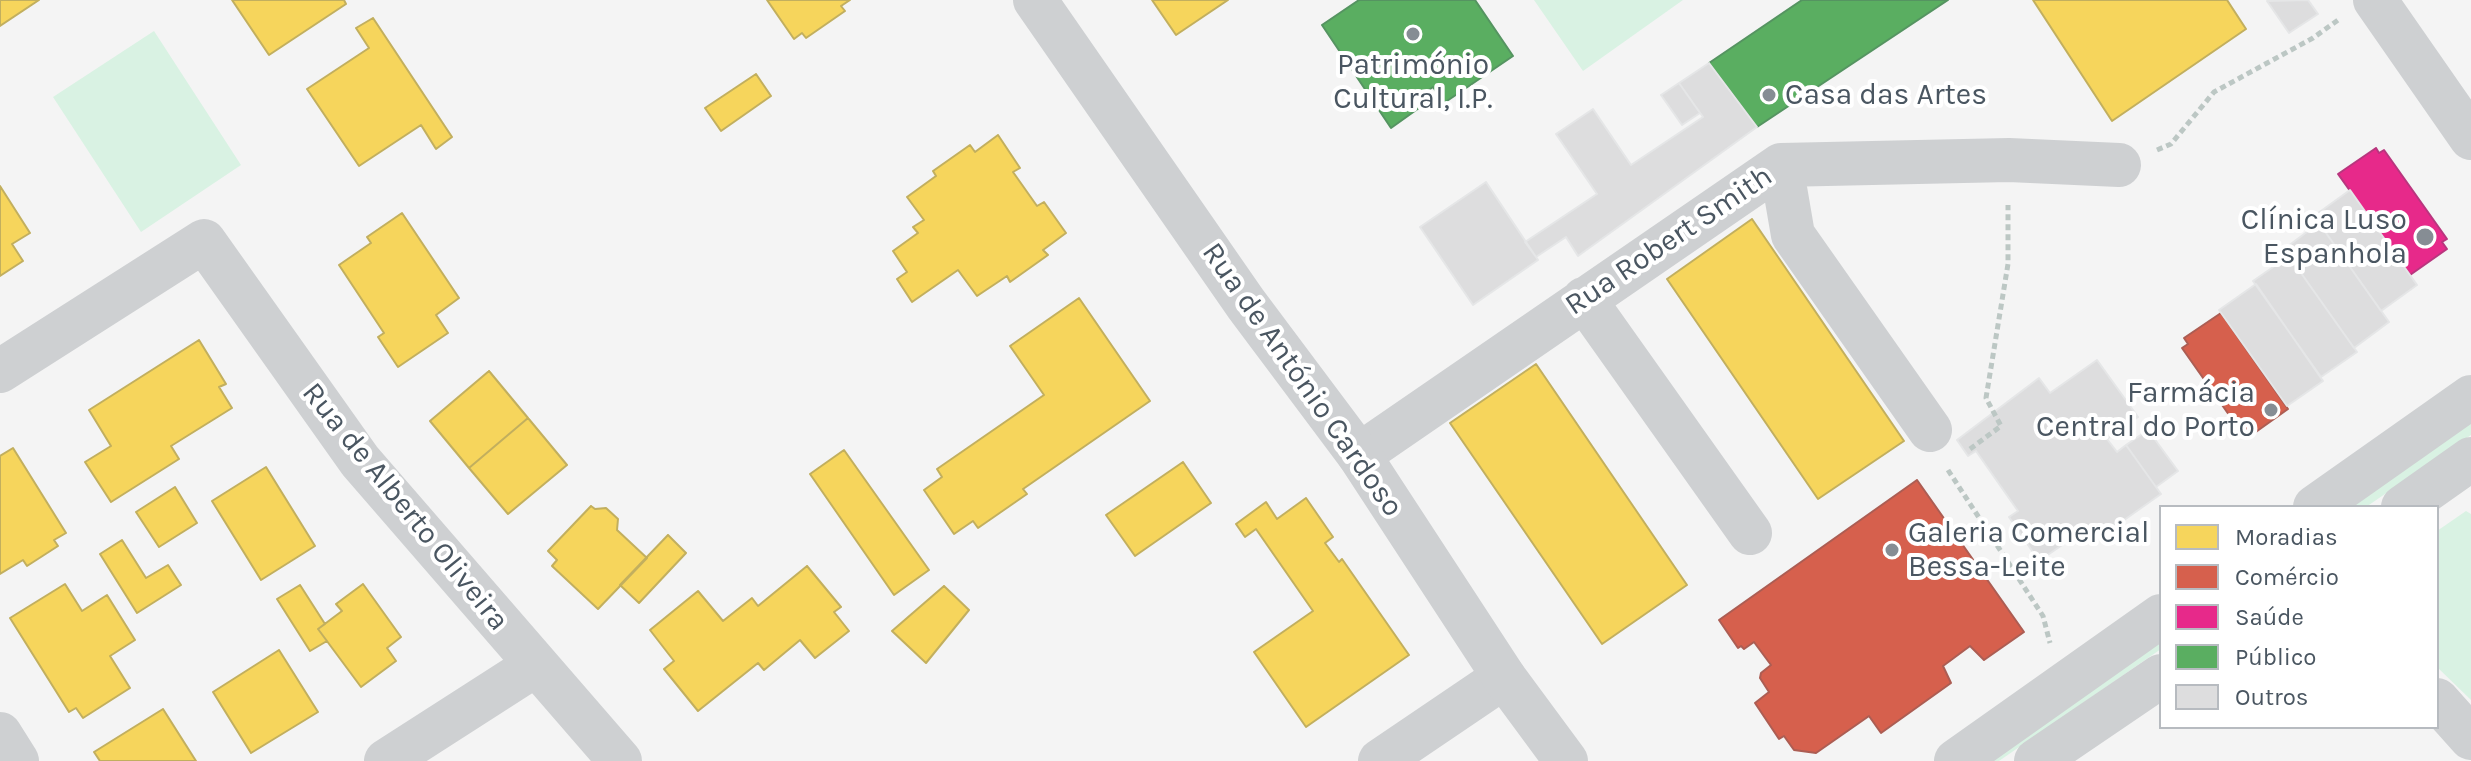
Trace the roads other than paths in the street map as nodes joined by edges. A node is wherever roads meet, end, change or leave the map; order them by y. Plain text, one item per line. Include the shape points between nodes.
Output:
1 (1035, 0) edge
2 (2357, 9) edge
3 (2471, 138) edge
4 (1781, 165) junction
5 (2119, 165) road end
6 (1584, 299) junction
7 (0, 371) edge
8 (2471, 397) edge
9 (1943, 444) road end
10 (1359, 455) junction
11 (2471, 459) edge
12 (2318, 505) edge
13 (2406, 505) edge
14 (1750, 533) dead end
15 (2159, 617) edge
16 (534, 666) junction
17 (1504, 677) junction
18 (2159, 677) edge
19 (2439, 702) edge
20 (0, 734) edge
21 (2471, 738) edge
22 (17, 761) edge
23 (386, 761) edge
24 (620, 761) edge
25 (1380, 761) edge
26 (1566, 761) edge
27 (1956, 761) edge
28 (2036, 761) edge

1 - 10 street, Rua de António Cardoso via 1246,304
2 - 3 street
4 - 5 street, Rua Robert Smith via 2009,160
4 - 6 street, Rua Robert Smith
4 - 9 street via 1793,235
6 - 10 street, Rua Robert Smith
6 - 14 street
7 - 16 street, Rua de Alberto Oliveira via 204,241 360,461
8 - 12 street
10 - 17 street, Rua de António Cardoso
11 - 13 street
15 - 27 street
16 - 23 street
16 - 24 street, Rua de Alberto Oliveira
17 - 25 street
17 - 26 street, Rua de António Cardoso
18 - 28 street
19 - 21 street
20 - 22 street

